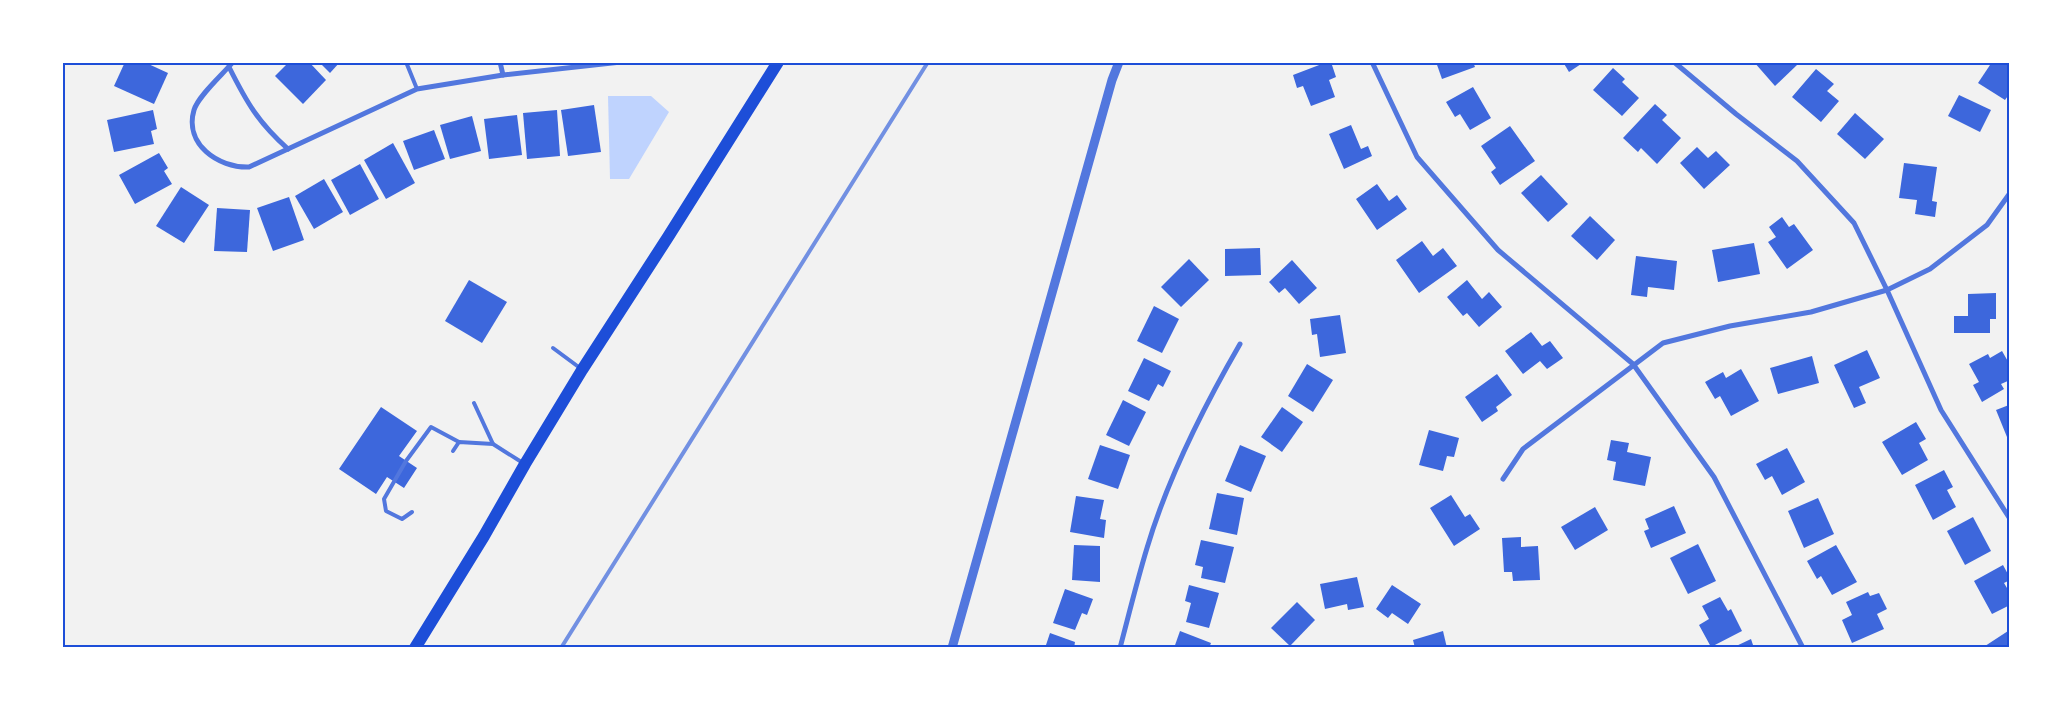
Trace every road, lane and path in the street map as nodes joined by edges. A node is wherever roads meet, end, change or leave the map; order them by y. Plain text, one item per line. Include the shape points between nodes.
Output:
1 (406, 62) edge
2 (500, 62) edge
3 (621, 62) edge
4 (778, 62) edge
5 (1119, 62) edge
6 (1372, 62) edge
7 (1674, 62) edge
8 (231, 65) edge
9 (503, 75) junction
10 (418, 88) junction
11 (288, 149) junction
12 (2010, 192) edge
13 (1887, 290) junction
14 (1240, 344) dead end
15 (553, 348) dead end
16 (1633, 364) junction
17 (582, 370) junction
18 (474, 403) dead end
19 (460, 442) junction
20 (494, 444) junction
21 (453, 451) dead end
22 (525, 464) junction
23 (1503, 479) dead end
24 (412, 512) dead end
25 (2010, 519) edge
26 (415, 648) edge
27 (952, 648) edge
28 (1120, 648) edge
29 (1803, 648) edge

1 - 10 lane
2 - 9 street
3 - 9 street
4 - 17 main road
5 - 27 street
6 - 16 street via 1417,157 1498,250
7 - 13 street via 1797,161 1854,223
8 - 11 street via 247,104
8 - 11 street via 194,108 194,138 223,163 236,167 249,167
9 - 10 street
10 - 11 street
12 - 13 street via 1987,225 1930,269
13 - 16 street via 1811,312 1730,326 1663,343
13 - 25 street via 1941,410
14 - 28 street via 1178,465 1147,547
15 - 17 lane
16 - 23 street via 1524,449
16 - 29 street via 1714,476
17 - 22 main road
18 - 20 lane
19 - 20 lane
19 - 21 lane
19 - 24 lane via 430,427 406,461 384,499 386,511 402,519
20 - 22 lane
22 - 26 main road

